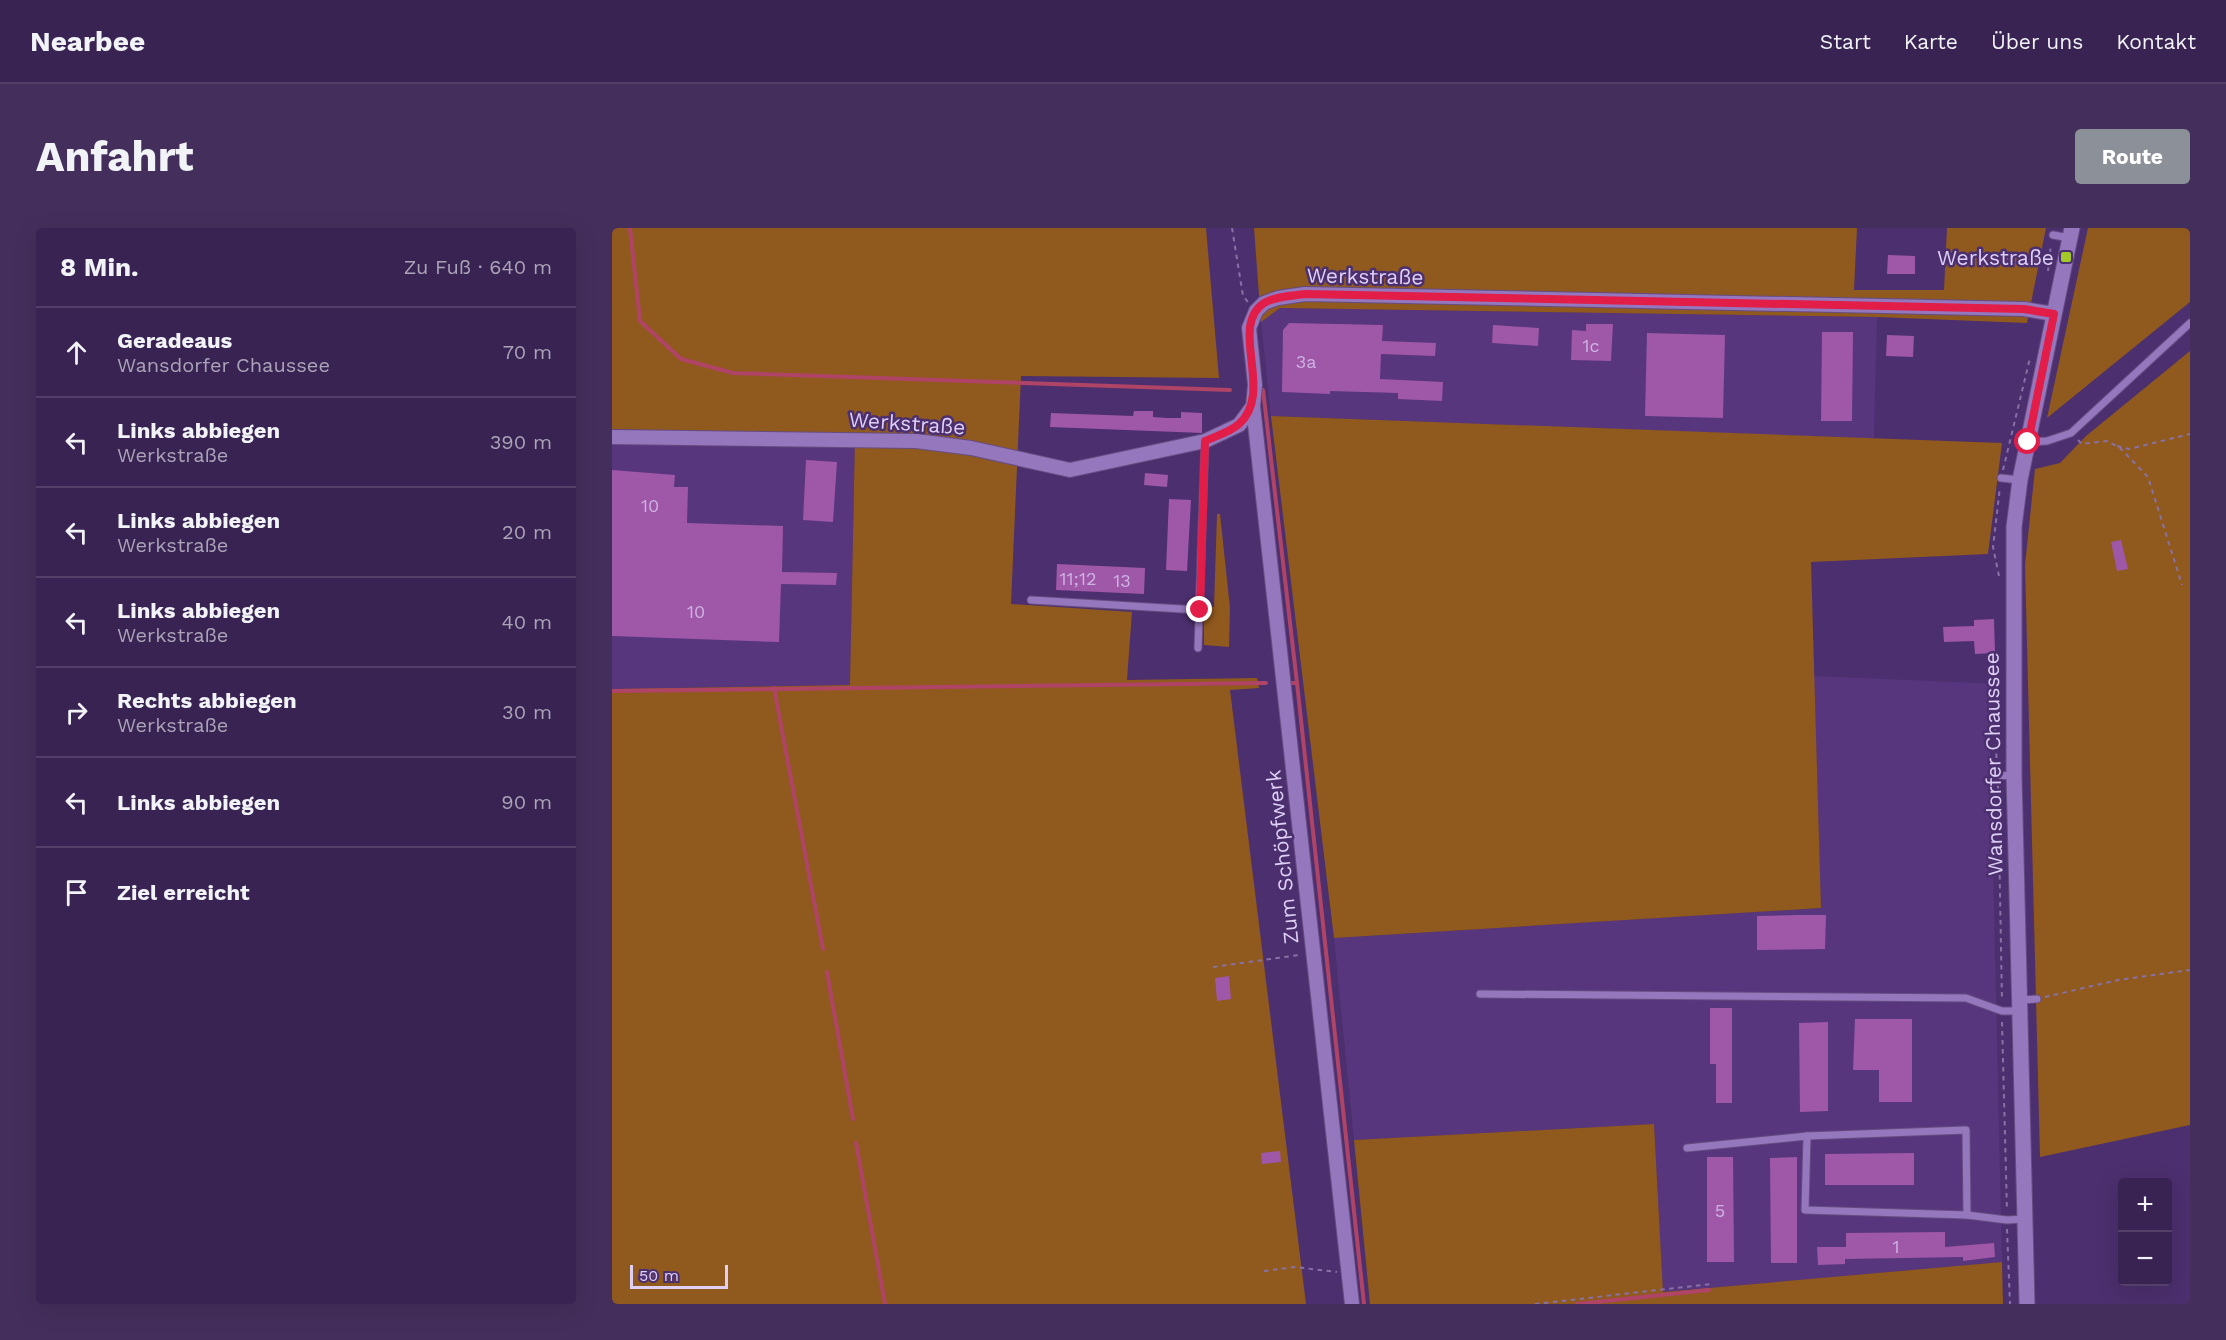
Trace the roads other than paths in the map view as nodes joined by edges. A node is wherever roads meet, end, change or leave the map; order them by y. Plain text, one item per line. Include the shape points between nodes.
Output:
1 (2071, 233) edge
2 (2053, 235) dead end
3 (2054, 314) junction
4 (2190, 323) edge
5 (1253, 406) junction
6 (612, 437) edge
7 (1205, 441) junction
8 (2028, 442) junction
9 (2001, 478) road end
10 (2020, 480) junction
11 (1031, 600) dead end
12 (1200, 610) junction
13 (1198, 648) dead end
14 (2014, 775) junction
15 (1998, 776) road end
16 (1480, 994) dead end
17 (2037, 999) road end
18 (2019, 1005) junction
19 (1807, 1136) junction
20 (1687, 1148) dead end
21 (1966, 1215) junction
22 (2025, 1219) junction
23 (1352, 1304) edge
24 (2027, 1304) edge

1 - 2 lane
1 - 3 street, Wansdorfer Chaussee
3 - 5 street, Werkstraße via 2024,309 1305,294 1278,298 1256,311 1249,328 1255,385
3 - 8 street, Wansdorfer Chaussee
4 - 8 lane via 2071,433
5 - 7 street, Werkstraße via 1239,425
5 - 23 street, Zum Schöpfwerk
6 - 7 street, Werkstraße via 916,441 971,448 1070,470
7 - 12 lane
8 - 10 street, Wansdorfer Chaussee
9 - 10 lane
10 - 14 street, Wansdorfer Chaussee via 2014,526
11 - 12 lane
12 - 13 lane
14 - 15 lane
14 - 18 street, Wansdorfer Chaussee
16 - 18 lane via 1966,998 2002,1011
17 - 18 lane
18 - 22 street, Wansdorfer Chaussee
19 - 20 lane
19 - 21 lane via 1805,1210
19 - 21 lane via 1966,1130
21 - 22 lane
22 - 24 street, Wansdorfer Chaussee

